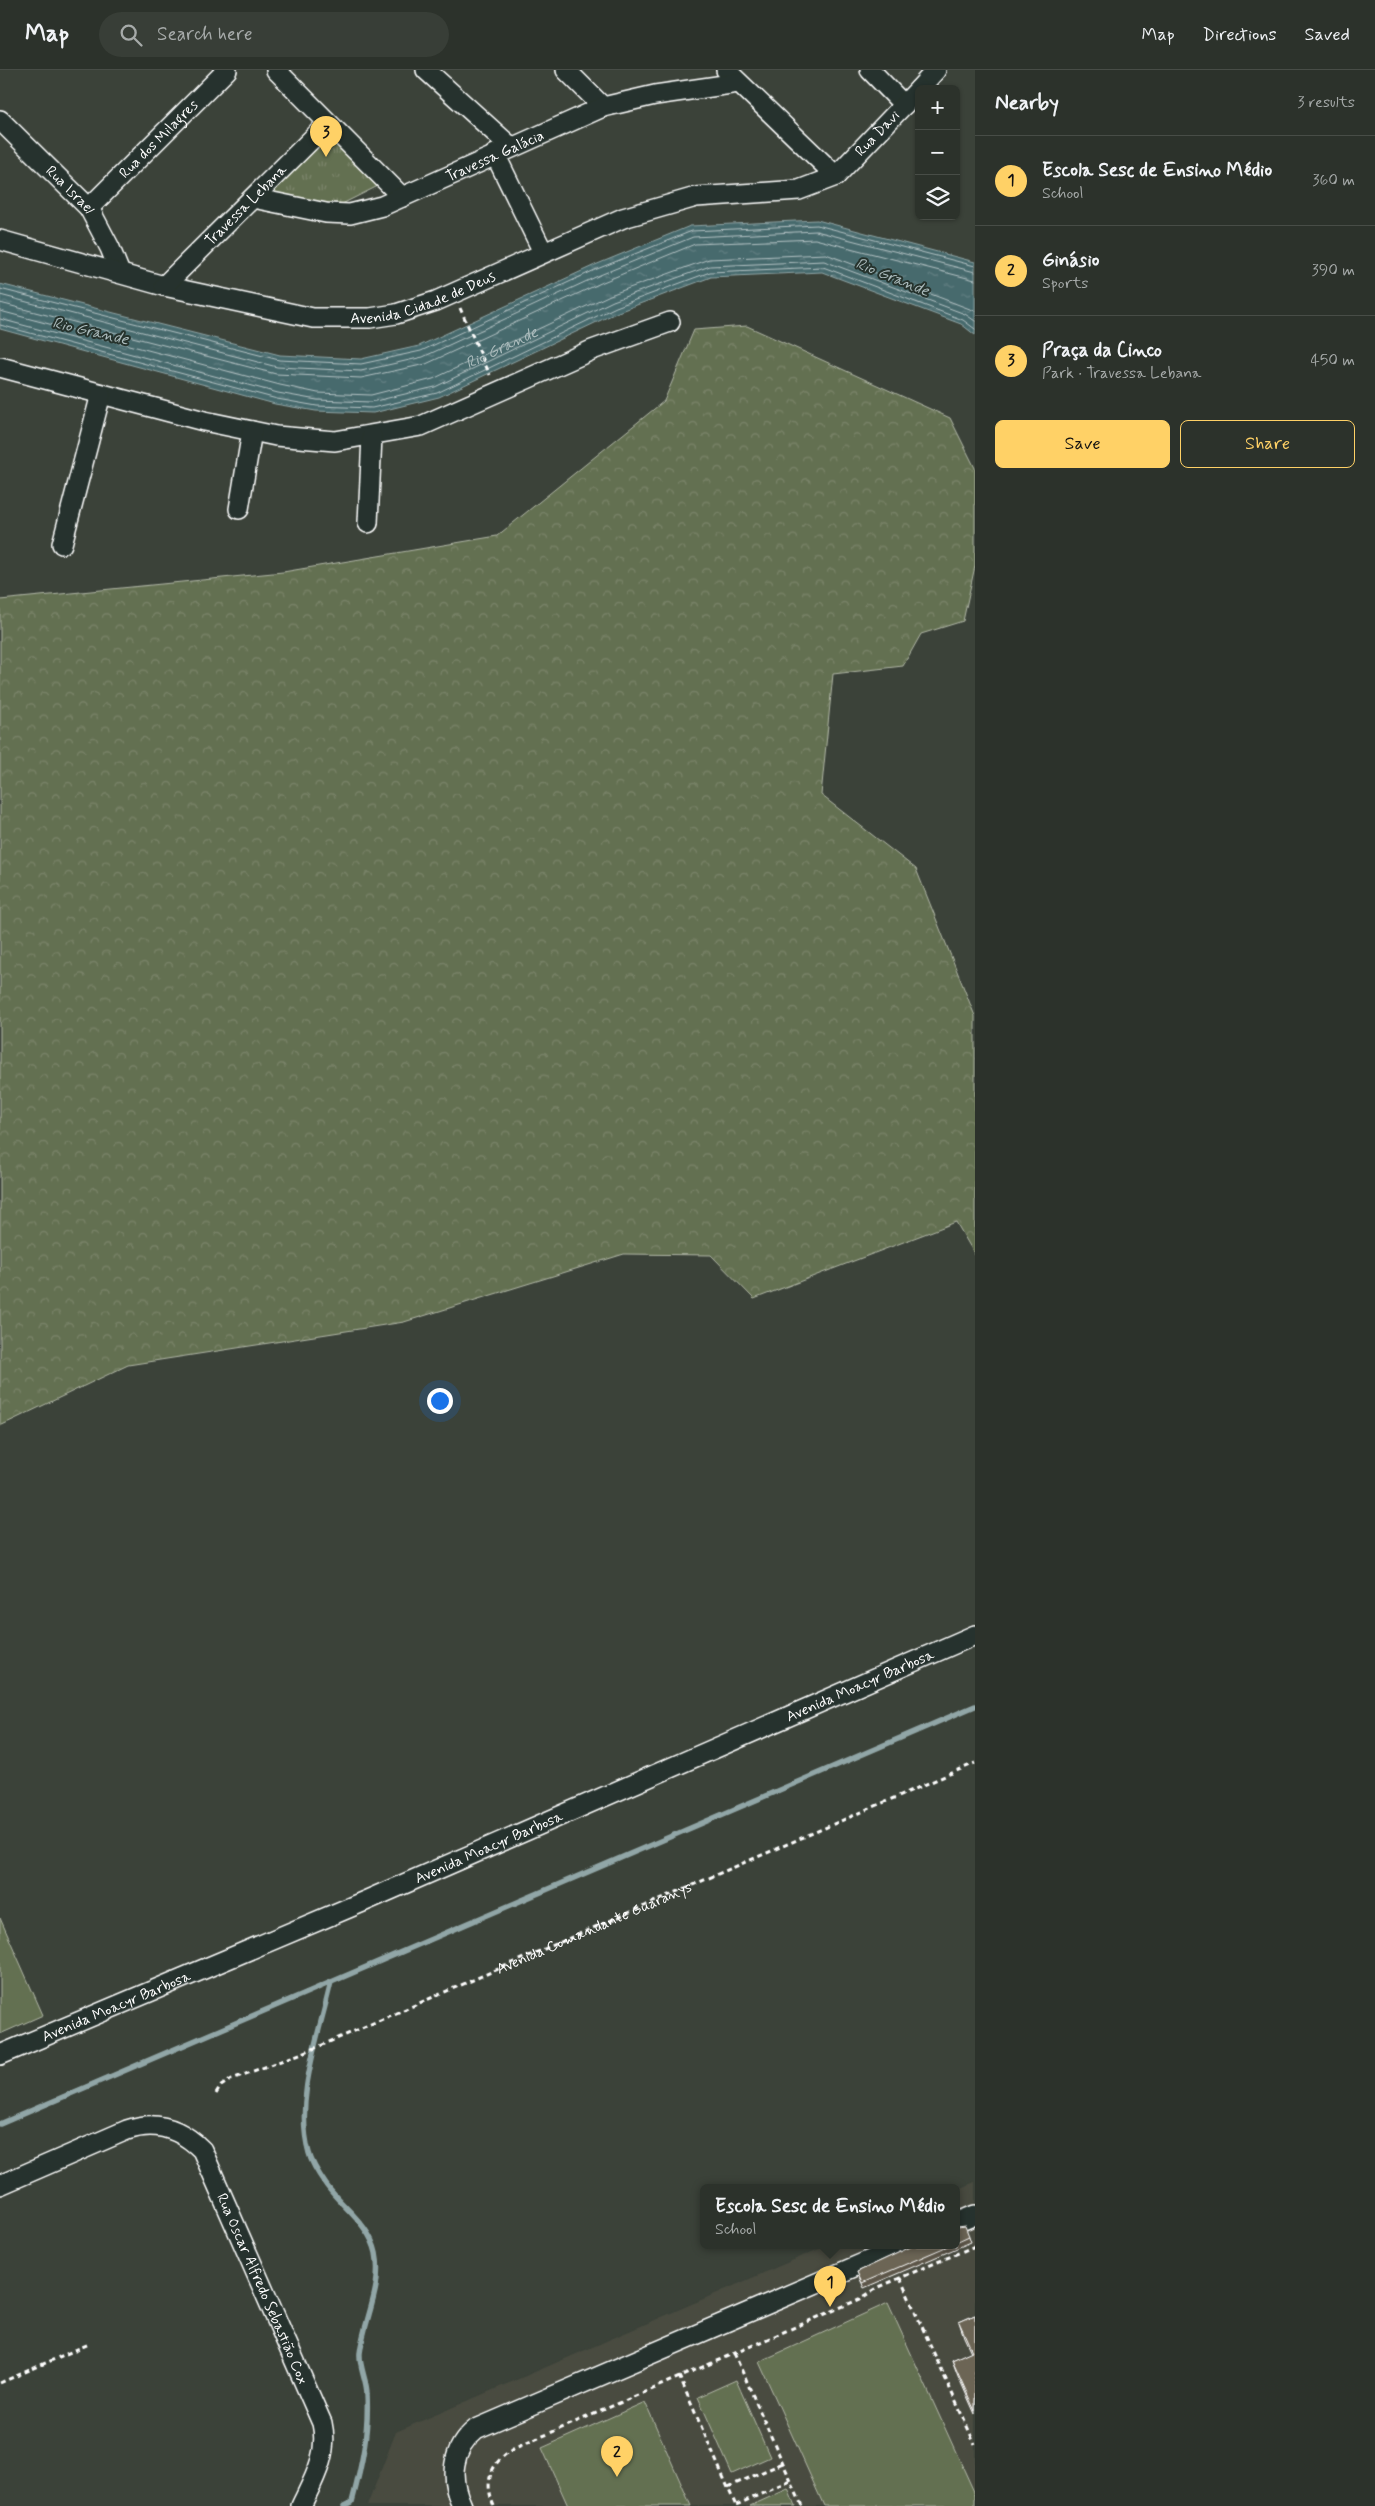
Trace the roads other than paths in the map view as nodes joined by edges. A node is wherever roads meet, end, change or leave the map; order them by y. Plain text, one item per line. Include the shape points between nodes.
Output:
1 (227, 70) edge
2 (276, 70) edge
3 (426, 70) edge
4 (566, 70) edge
5 (870, 70) edge
6 (936, 70) edge
7 (732, 76) edge
8 (923, 85) edge
9 (915, 93) edge
10 (904, 105) junction
11 (602, 108) junction
12 (328, 123) junction
13 (3, 124) edge
14 (503, 150) junction
15 (836, 176) junction
16 (402, 197) junction
17 (253, 198) junction
18 (89, 208) junction
19 (0, 240) edge
20 (542, 252) junction
21 (120, 273) junction
22 (164, 286) junction
23 (670, 322) dead end
24 (0, 367) edge
25 (101, 394) junction
26 (252, 431) junction
27 (372, 436) junction
28 (239, 509) dead end
29 (368, 522) dead end
30 (62, 544) dead end
31 (975, 1635) edge
32 (0, 2054) edge
33 (0, 2185) edge
34 (975, 2215) edge
35 (960, 2221) edge
36 (896, 2249) edge
37 (301, 2506) edge
38 (462, 2506) edge

1 - 18 street, Rua dos Milagres
2 - 12 street
3 - 14 street
4 - 11 street
5 - 10 street
6 - 8 street, Rua Davi
7 - 11 street, Travessa Galácia
7 - 15 street
9 - 10 street, Rua Davi
10 - 15 street, Rua Davi
11 - 14 street, Travessa Galácia
12 - 16 street
12 - 17 street, Travessa Lebana
13 - 18 street, Rua Israel
14 - 16 street, Travessa Galácia
14 - 20 street
15 - 20 street, Avenida Cidade de Deus via 798,190 696,197 623,218
16 - 17 street, Travessa Galácia via 350,214 326,213
17 - 22 street, Travessa Lebana
18 - 21 street, Rua Israel
19 - 21 street, Avenida Cidade de Deus
20 - 22 street, Avenida Cidade de Deus via 454,293 396,314 370,318 313,318
21 - 22 street, Avenida Cidade de Deus
23 - 27 street via 592,350 420,426
24 - 25 street
25 - 26 street
25 - 30 street
26 - 27 street via 335,441
26 - 28 street
27 - 29 street
31 - 32 street, Avenida Moacyr Barbosa via 365,1900
33 - 37 street, Rua Oscar Alfredo Sebastião Cox via 126,2130 151,2125 176,2131 202,2150 324,2432 323,2457
34 - 35 street
36 - 38 street via 476,2429 459,2446 453,2466

